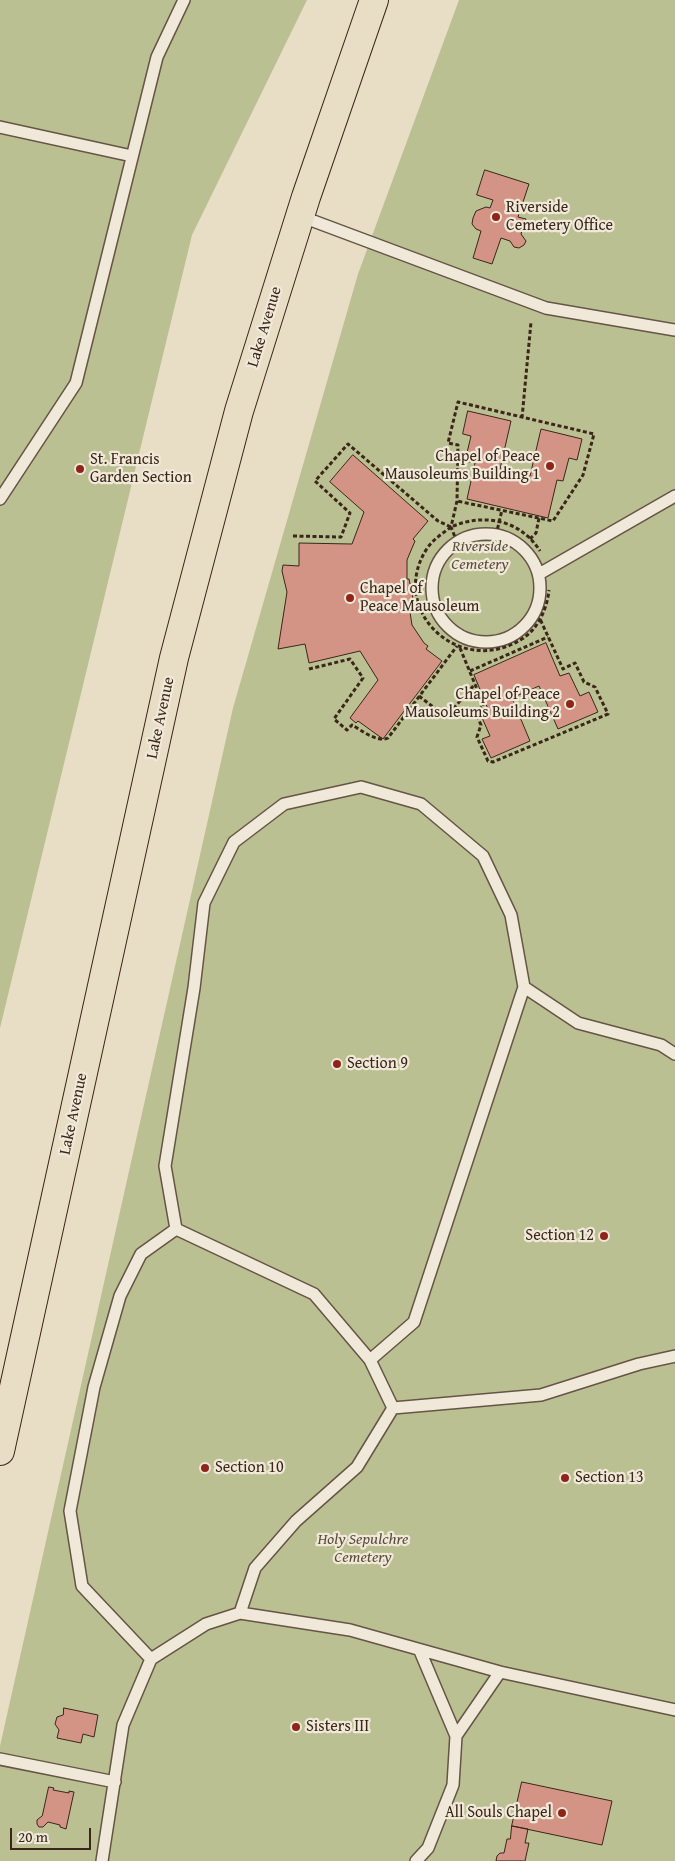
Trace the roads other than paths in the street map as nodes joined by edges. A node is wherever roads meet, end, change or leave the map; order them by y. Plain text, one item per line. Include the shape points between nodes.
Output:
1 (184, 0) edge
2 (374, 0) edge
3 (0, 127) edge
4 (132, 156) junction
5 (300, 216) junction
6 (675, 330) edge
7 (675, 496) edge
8 (0, 498) edge
9 (543, 572) junction
10 (524, 987) junction
11 (675, 1054) edge
12 (176, 1229) junction
13 (675, 1356) edge
14 (370, 1360) junction
15 (393, 1408) junction
16 (0, 1451) edge
17 (240, 1613) junction
18 (420, 1651) junction
19 (151, 1659) junction
20 (500, 1672) junction
21 (675, 1710) edge
22 (456, 1736) junction
23 (0, 1759) edge
24 (115, 1782) junction
25 (102, 1861) edge
26 (416, 1861) edge

1 - 4 lane via 157,57
2 - 5 main road, Lake Avenue
3 - 4 lane
4 - 8 lane via 76,384
5 - 6 lane via 546,308
5 - 16 main road, Lake Avenue via 239,411 174,658
7 - 9 lane
9 - 9 lane via 536,610 526,625 511,636 494,641 476,640 459,634 445,622 436,607 432,589 435,571 444,555 457,542 469,537 496,534 510,539 523,548
10 - 11 lane via 578,1023 661,1045
10 - 12 lane via 511,915 483,856 421,804 361,787 284,804 234,842 204,903 194,988 165,1166
10 - 14 lane via 414,1322
12 - 14 lane via 314,1294
12 - 19 lane via 141,1254 120,1296 94,1387 70,1511 82,1586
13 - 15 lane via 541,1395
14 - 15 lane
15 - 17 lane via 357,1467 296,1520 255,1568
17 - 18 lane via 350,1630
17 - 19 lane via 206,1624
18 - 20 lane
18 - 22 lane
19 - 24 lane via 123,1725
20 - 21 lane
20 - 22 lane
22 - 26 lane via 453,1785 428,1848
23 - 24 lane
24 - 25 lane

